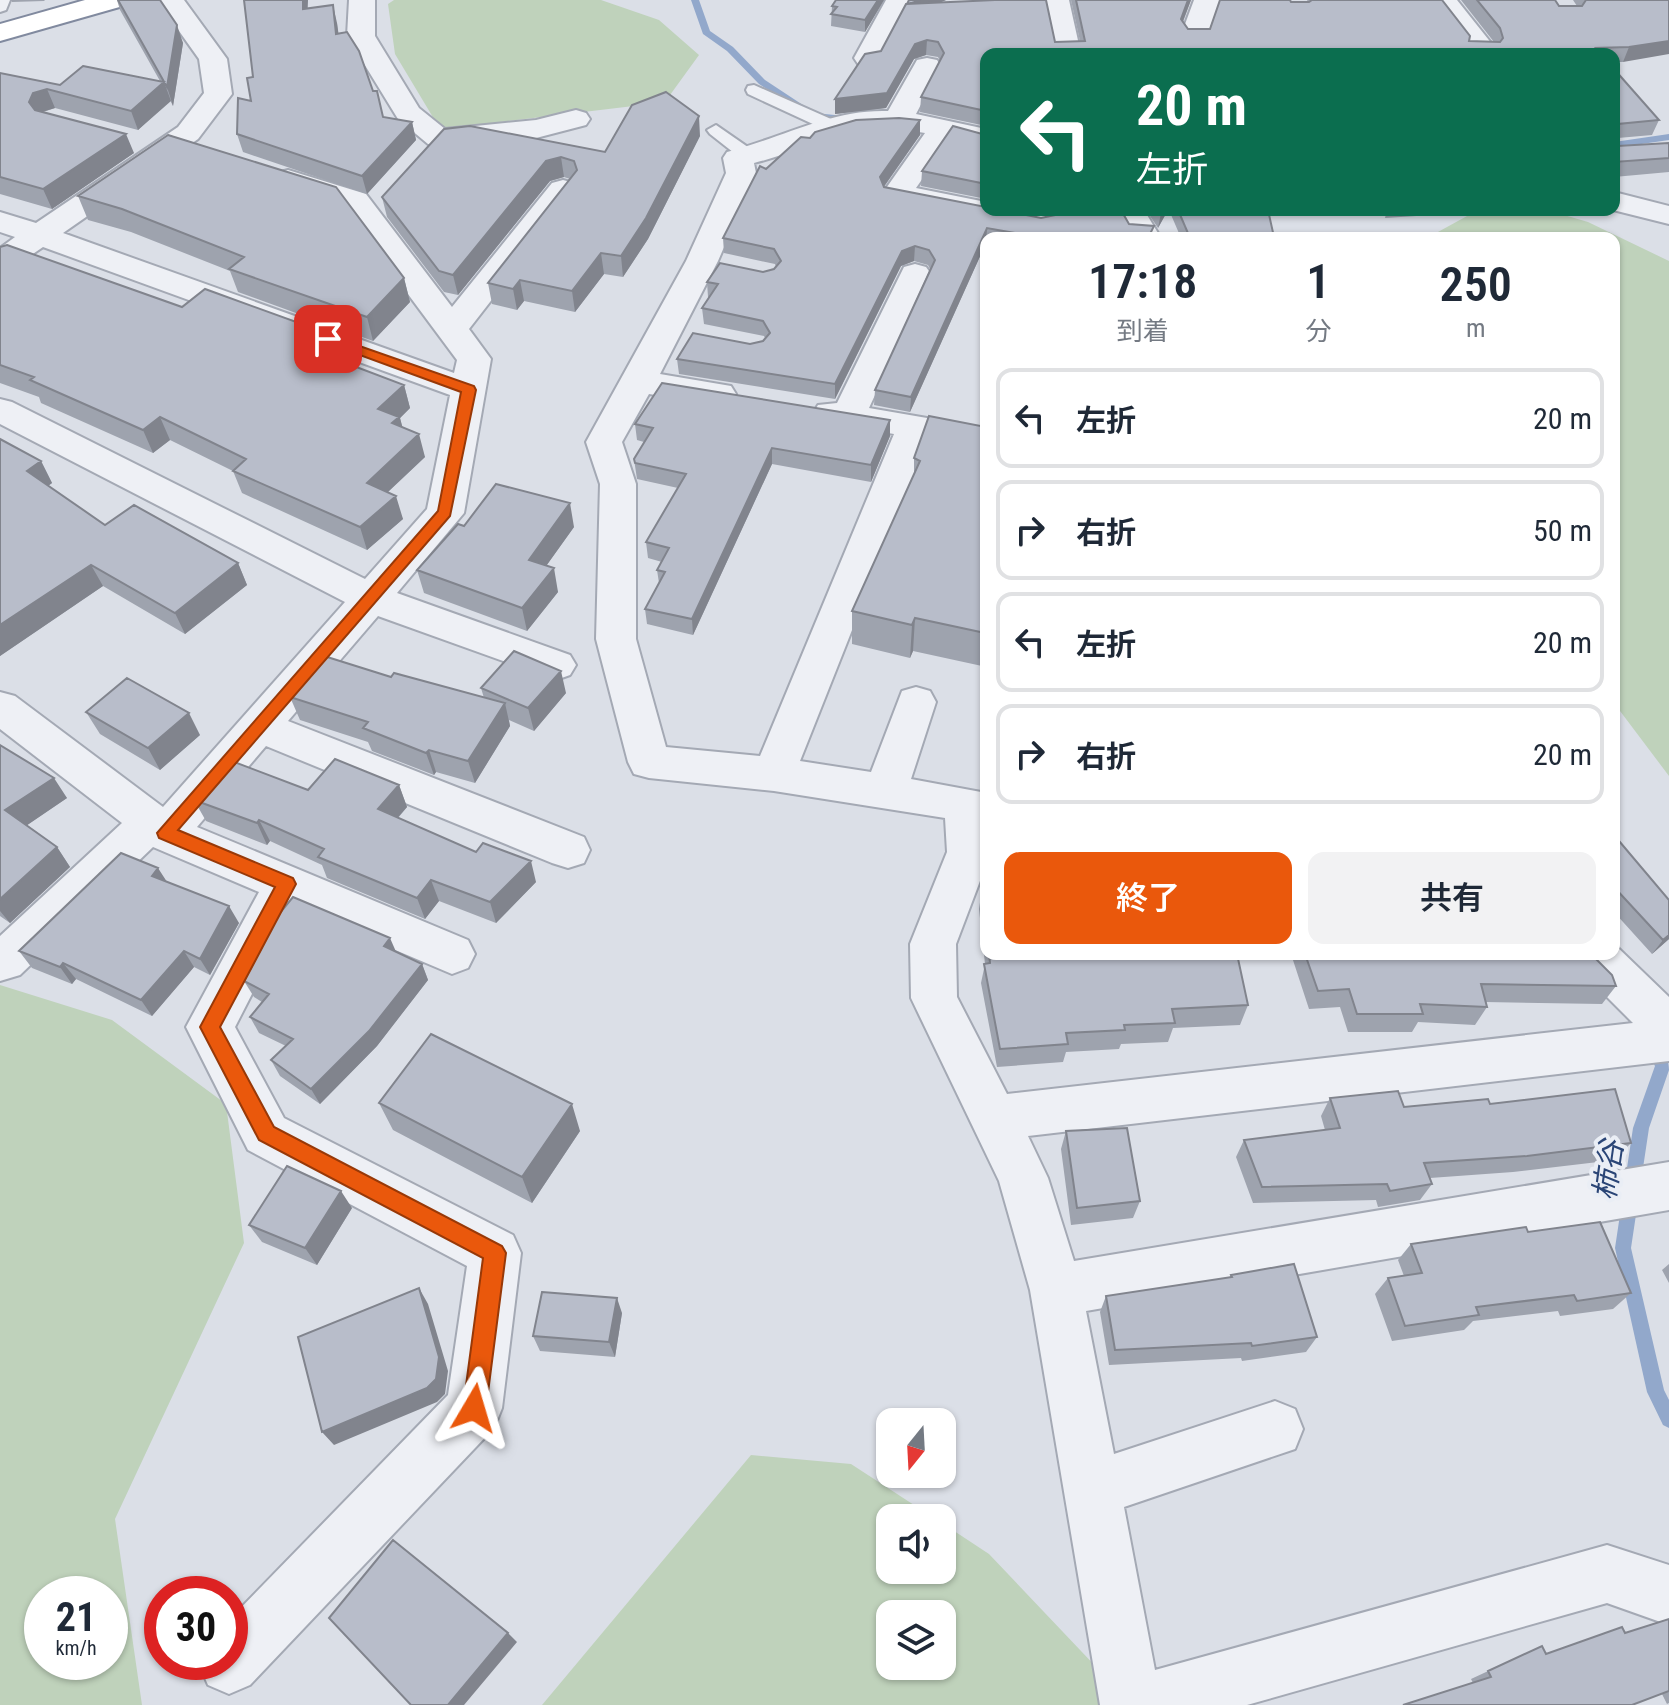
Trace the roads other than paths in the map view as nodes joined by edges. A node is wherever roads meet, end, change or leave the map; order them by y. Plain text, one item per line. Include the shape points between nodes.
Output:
1 (2, 0) edge
2 (114, 0) edge
3 (170, 0) edge
4 (362, 0) edge
5 (899, 0) edge
6 (1056, 0) edge
7 (1207, 0) edge
8 (1443, 0) edge
9 (1, 24) edge
10 (1195, 35) edge
11 (1066, 48) edge
12 (1480, 48) edge
13 (868, 58) edge
14 (927, 66) dead end
15 (754, 90) dead end
16 (576, 119) dead end
17 (898, 120) junction
18 (834, 127) junction
19 (943, 128) junction
20 (716, 130) dead end
21 (980, 137) edge
22 (124, 138) edge
23 (438, 138) junction
24 (170, 145) junction
25 (749, 156) junction
26 (417, 161) edge
27 (1655, 184) dead end
28 (1620, 187) edge
29 (563, 189) edge
30 (1620, 203) edge
31 (980, 210) edge
32 (1669, 215) edge
33 (1014, 216) edge
34 (1039, 216) edge
35 (0, 221) edge
36 (41, 234) junction
37 (0, 262) edge
38 (915, 274) dead end
39 (418, 332) junction
40 (639, 381) junction
41 (469, 390) junction
42 (758, 401) edge
43 (803, 408) edge
44 (0, 410) edge
45 (848, 416) junction
46 (370, 598) junction
47 (556, 665) edge
48 (916, 702) dead end
49 (0, 707) edge
50 (259, 726) junction
51 (774, 774) junction
52 (886, 791) junction
53 (158, 827) junction
54 (568, 850) dead end
55 (286, 884) junction
56 (970, 890) edge
57 (452, 954) dead end
58 (1600, 960) edge
59 (0, 961) edge
60 (1669, 1028) edge
61 (1669, 1040) edge
62 (994, 1118) junction
63 (1669, 1186) edge
64 (1056, 1290) junction
65 (1275, 1429) dead end
66 (1094, 1489) junction
67 (1669, 1595) edge
68 (248, 1644) edge
69 (1131, 1705) edge
70 (1138, 1705) edge

1 - 9 lane
2 - 9 highway
3 - 24 street via 213,59 218,94 188,133
4 - 23 street via 361,36 408,113
5 - 13 street
6 - 11 street
7 - 10 street
8 - 12 street
14 - 17 street
15 - 18 lane
16 - 23 street via 536,129
17 - 18 street
17 - 19 street
18 - 25 street
19 - 21 street
19 - 31 street via 897,194
20 - 25 lane
22 - 24 street
23 - 26 street
24 - 36 street
24 - 39 street via 377,206
25 - 40 street via 738,158 741,173 718,264 680,333
27 - 28 street
29 - 39 street
30 - 32 street
33 - 34 street via 1040,221
35 - 36 street
36 - 37 street
36 - 39 street
38 - 45 street
39 - 41 street
39 - 41 street via 474,359
40 - 42 street
40 - 51 street via 604,442 618,484 616,639 649,762
41 - 46 street via 445,513
43 - 45 street
44 - 46 street
45 - 51 street via 915,426
46 - 47 street
46 - 50 street
48 - 52 street
49 - 53 street
50 - 53 street
50 - 54 street
51 - 52 street
52 - 56 street via 966,804
53 - 55 street
53 - 59 street
55 - 57 street
55 - 68 street via 210,1027 266,1134 495,1253 474,1408
56 - 62 street via 933,944 934,998
58 - 60 street
61 - 62 street
62 - 64 street via 1023,1178
63 - 64 street
64 - 66 street
65 - 66 street
66 - 69 street
67 - 70 street via 1607,1574

